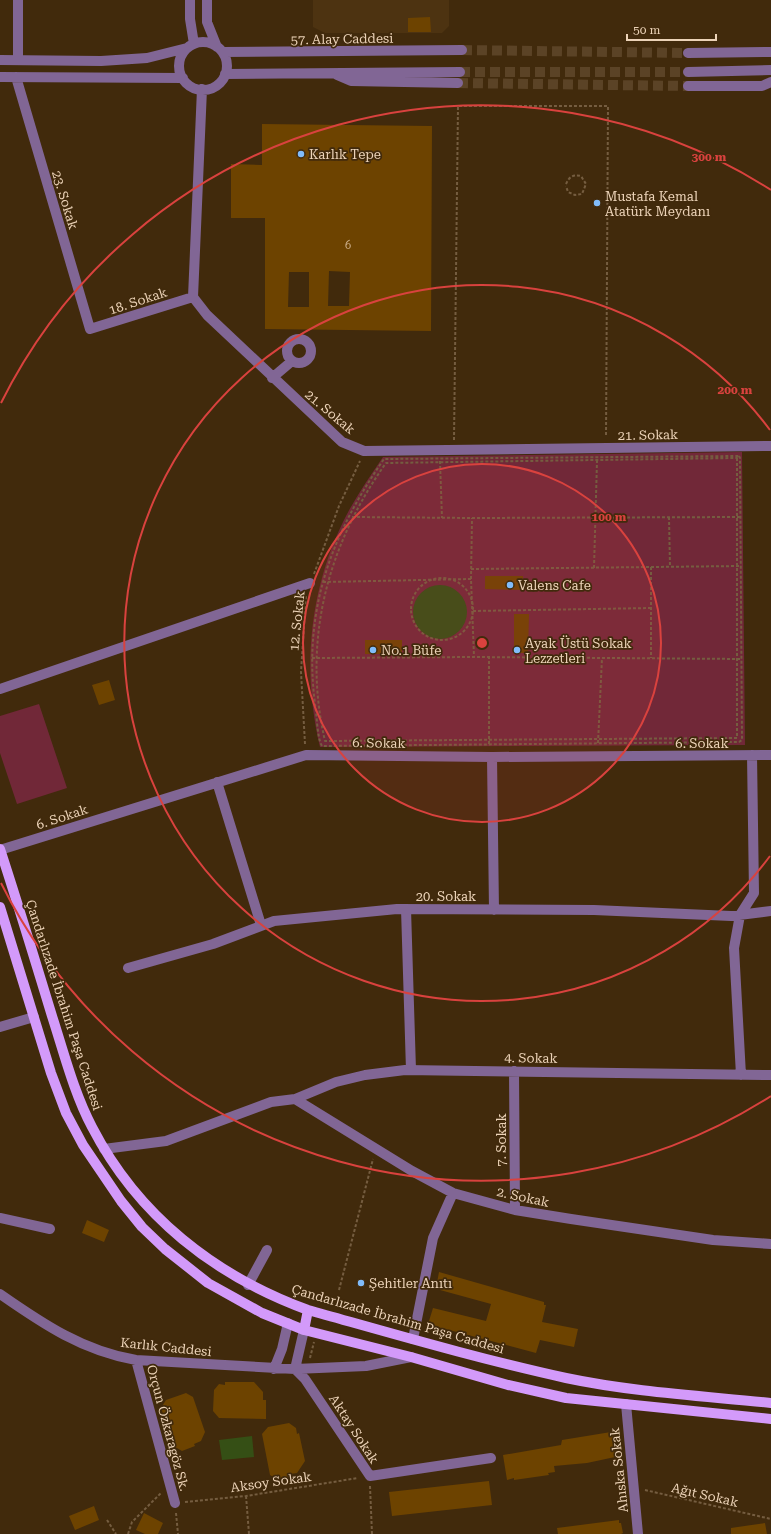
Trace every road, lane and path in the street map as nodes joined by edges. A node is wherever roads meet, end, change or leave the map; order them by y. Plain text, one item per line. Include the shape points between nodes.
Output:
1 (18, 0) edge
2 (190, 0) edge
3 (207, 0) edge
4 (191, 46) junction
5 (220, 50) junction
6 (462, 50) tunnel mouth
7 (771, 52) edge
8 (688, 53) tunnel mouth
9 (0, 60) edge
10 (18, 60) junction
11 (771, 70) edge
12 (460, 72) tunnel mouth
13 (688, 72) tunnel mouth
14 (333, 73) junction
15 (225, 74) junction
16 (0, 77) edge
17 (16, 77) junction
18 (183, 78) junction
19 (771, 82) edge
20 (458, 83) tunnel mouth
21 (688, 86) tunnel mouth
22 (202, 90) junction
23 (566, 185) joint
24 (193, 297) junction
25 (90, 329) joint
26 (292, 360) dead end
27 (272, 378) junction
28 (771, 446) edge
29 (606, 448) junction
30 (454, 450) junction
31 (364, 451) junction
32 (440, 459) junction
33 (597, 459) junction
34 (440, 462) junction
35 (348, 517) junction
36 (352, 517) junction
37 (669, 517) junction
38 (737, 517) junction
39 (741, 517) junction
40 (442, 518) junction
41 (472, 518) junction
42 (596, 518) junction
43 (737, 566) junction
44 (741, 566) junction
45 (651, 567) junction
46 (670, 567) junction
47 (471, 568) junction
48 (594, 568) junction
49 (439, 579) junction
50 (471, 579) junction
51 (323, 582) junction
52 (327, 582) junction
53 (310, 583) junction
54 (651, 608) junction
55 (472, 611) junction
56 (474, 657) junction
57 (489, 657) junction
58 (312, 658) junction
59 (317, 658) junction
60 (602, 658) junction
61 (652, 658) junction
62 (737, 659) junction
63 (742, 659) junction
64 (0, 689) edge
65 (599, 739) junction
66 (489, 740) junction
67 (598, 743) junction
68 (489, 744) junction
69 (306, 755) junction
70 (752, 755) junction
71 (771, 755) edge
72 (492, 757) junction
73 (217, 782) junction
74 (0, 849) edge
75 (0, 907) edge
76 (406, 909) junction
77 (494, 910) junction
78 (771, 911) edge
79 (740, 915) junction
80 (261, 925) junction
81 (128, 968) dead end
82 (34, 1017) junction
83 (0, 1027) edge
84 (411, 1070) junction
85 (514, 1070) junction
86 (741, 1074) junction
87 (771, 1075) edge
88 (296, 1099) junction
89 (104, 1149) junction
90 (373, 1158) dead end
91 (453, 1193) junction
92 (515, 1210) junction
93 (0, 1218) edge
94 (50, 1229) dead end
95 (771, 1244) edge
96 (267, 1250) dead end
97 (248, 1285) junction
98 (339, 1290) dead end
99 (0, 1294) edge
100 (308, 1310) junction
101 (288, 1323) junction
102 (304, 1330) junction
103 (413, 1339) junction
104 (314, 1341) dead end
105 (411, 1357) junction
106 (136, 1360) junction
107 (309, 1361) dead end
108 (274, 1369) junction
109 (295, 1369) junction
110 (771, 1402) edge
111 (626, 1404) junction
112 (771, 1419) edge
113 (491, 1458) dead end
114 (370, 1476) junction
115 (170, 1485) junction
116 (635, 1488) junction
117 (246, 1496) junction
118 (175, 1503) junction
119 (771, 1519) edge
120 (107, 1520) dead end
121 (127, 1533) edge
122 (116, 1534) edge
123 (178, 1534) edge
124 (249, 1534) edge
125 (372, 1534) edge
126 (638, 1534) edge

1 - 10 street
2 - 4 street
3 - 5 street via 207,22
4 - 5 street via 206,43
4 - 10 street via 147,58 101,61
4 - 18 street via 180,62
5 - 6 street, 57. Alay Caddesi
5 - 15 street via 226,59
7 - 8 street
9 - 10 street
11 - 13 street
12 - 14 street
14 - 15 street
14 - 20 street via 351,81
15 - 22 street via 216,86
16 - 17 street
17 - 18 street
17 - 25 street, 23. Sokak
18 - 22 street via 188,84
19 - 21 street via 762,86
22 - 24 street
23 - 23 path via 568,192 575,195 582,194 586,184 581,176 574,175
24 - 25 street, 18. Sokak
24 - 27 street, 21. Sokak via 207,315
26 - 27 street
27 - 31 street, 21. Sokak via 342,442
28 - 29 street, 21. Sokak
29 - 30 street, 21. Sokak
29 - 30 path via 608,106 458,106
30 - 31 street, 21. Sokak
31 - 53 path, 12. Sokak via 339,506
32 - 33 path
32 - 34 path
32 - 35 path via 384,459
33 - 34 path
33 - 38 path via 737,458
33 - 39 path via 739,456
33 - 42 path
34 - 36 path via 386,463
34 - 40 path
35 - 36 path
35 - 51 path via 333,549
36 - 40 path
36 - 52 path via 337,550
37 - 38 path
37 - 42 path
37 - 46 path
38 - 39 path
38 - 43 path
39 - 44 path
40 - 41 path
41 - 42 path
41 - 47 path
42 - 48 path
43 - 44 path
43 - 46 path
43 - 62 path
44 - 63 path
45 - 46 path
45 - 48 path
45 - 54 path
47 - 48 path
47 - 50 path
49 - 50 path
49 - 52 path
49 - 55 path via 454,581 460,585 470,596
49 - 55 path via 425,584 415,595 411,610 418,629 430,638 451,638 464,630
50 - 55 path
51 - 52 path
51 - 58 path
52 - 59 path via 321,612
53 - 64 street
53 - 69 path, 12. Sokak via 307,592 301,672
54 - 55 path
54 - 61 path
55 - 56 path
56 - 57 path
56 - 59 path
57 - 60 path
57 - 66 path
58 - 59 path
58 - 68 path via 313,685 322,746
59 - 66 path via 319,704 325,741
60 - 61 path
60 - 65 path
61 - 62 path
62 - 63 path
62 - 65 path via 737,738
63 - 67 path via 740,742
65 - 66 path
65 - 67 path
66 - 68 path
67 - 68 path
69 - 72 street, 6. Sokak
69 - 73 street, 6. Sokak
70 - 71 street, 6. Sokak
70 - 72 street, 6. Sokak
70 - 79 street via 754,893
72 - 77 street
73 - 74 street, 6. Sokak
73 - 80 street
74 - 89 main road, Çandarlızade İbrahim Paşa Caddesi via 78,1096
75 - 82 main road
76 - 77 street, 20. Sokak
76 - 80 street, 20. Sokak via 274,921
76 - 84 street
77 - 79 street, 20. Sokak via 594,910
78 - 79 street, 20. Sokak
79 - 86 street via 734,948
80 - 81 street, 20. Sokak via 213,944
82 - 83 street
82 - 101 main road via 66,1112 82,1145 121,1202 165,1249 208,1283 262,1313
84 - 85 street, 4. Sokak
84 - 88 street, 4. Sokak via 365,1075 336,1082
85 - 86 street, 4. Sokak
85 - 92 street, 7. Sokak
86 - 87 street, 4. Sokak
88 - 89 street, 4. Sokak via 271,1102 166,1141
88 - 91 street, 2. Sokak via 412,1171
89 - 97 main road, Çandarlızade İbrahim Paşa Caddesi via 138,1196 168,1226 206,1258
90 - 98 path
91 - 92 street, 2. Sokak
91 - 103 street via 433,1238
92 - 95 street, 2. Sokak via 713,1240
93 - 94 street
96 - 97 street
97 - 100 main road, Çandarlızade İbrahim Paşa Caddesi
99 - 106 street, Karlık Caddesi via 31,1317 86,1347
100 - 102 main road
100 - 103 main road, Çandarlızade İbrahim Paşa Caddesi
101 - 102 main road
101 - 108 street
102 - 105 main road
102 - 109 street
103 - 110 main road, Çandarlızade İbrahim Paşa Caddesi via 567,1378
104 - 107 path
105 - 109 street, Karlık Caddesi via 366,1366
105 - 111 main road via 508,1385 566,1398
106 - 108 street, Karlık Caddesi
106 - 115 street, Orçun Özkaragöz Sk.
108 - 109 street, Karlık Caddesi
109 - 114 street, Aktay Sokak via 305,1379
111 - 112 main road
111 - 116 street, Ahıska Sokak
113 - 114 street
114 - 117 path, Aksoy Sokak
114 - 125 path, Aktay Sokak
115 - 118 street, Orçun Özkaragöz Sk.
115 - 121 path via 132,1522
116 - 119 path, Ağıt Sokak
116 - 126 street, Ahıska Sokak
117 - 118 path, Aksoy Sokak
117 - 124 path
118 - 123 path
120 - 122 path

